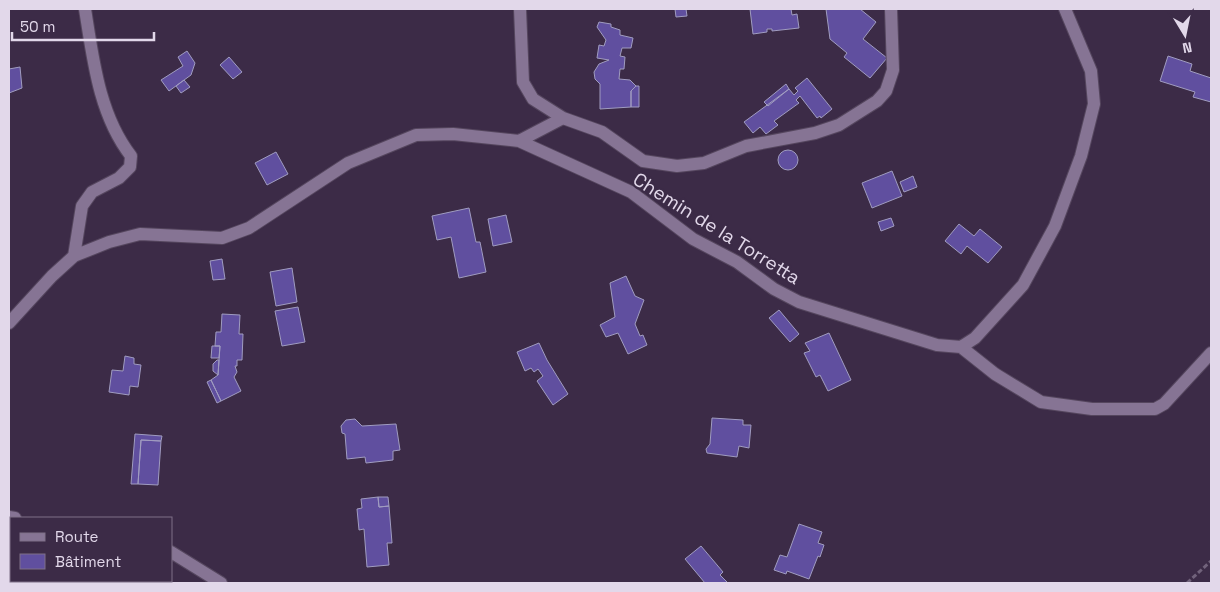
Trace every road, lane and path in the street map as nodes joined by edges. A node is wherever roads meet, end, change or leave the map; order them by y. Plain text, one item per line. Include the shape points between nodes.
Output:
1 (85, 9) edge
2 (520, 9) edge
3 (891, 9) edge
4 (1065, 9) edge
5 (563, 118) junction
6 (519, 141) junction
7 (74, 256) junction
8 (9, 323) edge
9 (961, 346) junction
10 (1211, 353) edge
11 (172, 553) edge
12 (1211, 560) edge
13 (221, 583) edge
14 (1187, 583) edge

1 - 7 street via 92,59 105,107 120,142 131,156 130,167 119,178 92,192 82,206
2 - 5 street via 523,82 533,99
3 - 5 street via 893,70 886,91 877,101 840,125 816,133 746,146 704,163 677,166 643,162 602,132
4 - 9 street via 1091,71 1094,104 1081,156 1055,226 1023,285 975,338
5 - 6 street
6 - 7 street, Chemin de la Torretta via 453,134 416,135 348,162 249,228 222,238 140,234
6 - 9 street, Chemin de la Torretta via 630,192 693,239 737,262 774,289 799,302 937,345
7 - 8 street
9 - 10 street via 994,374 1041,402 1092,409 1155,409 1164,404
11 - 13 street
12 - 14 path

